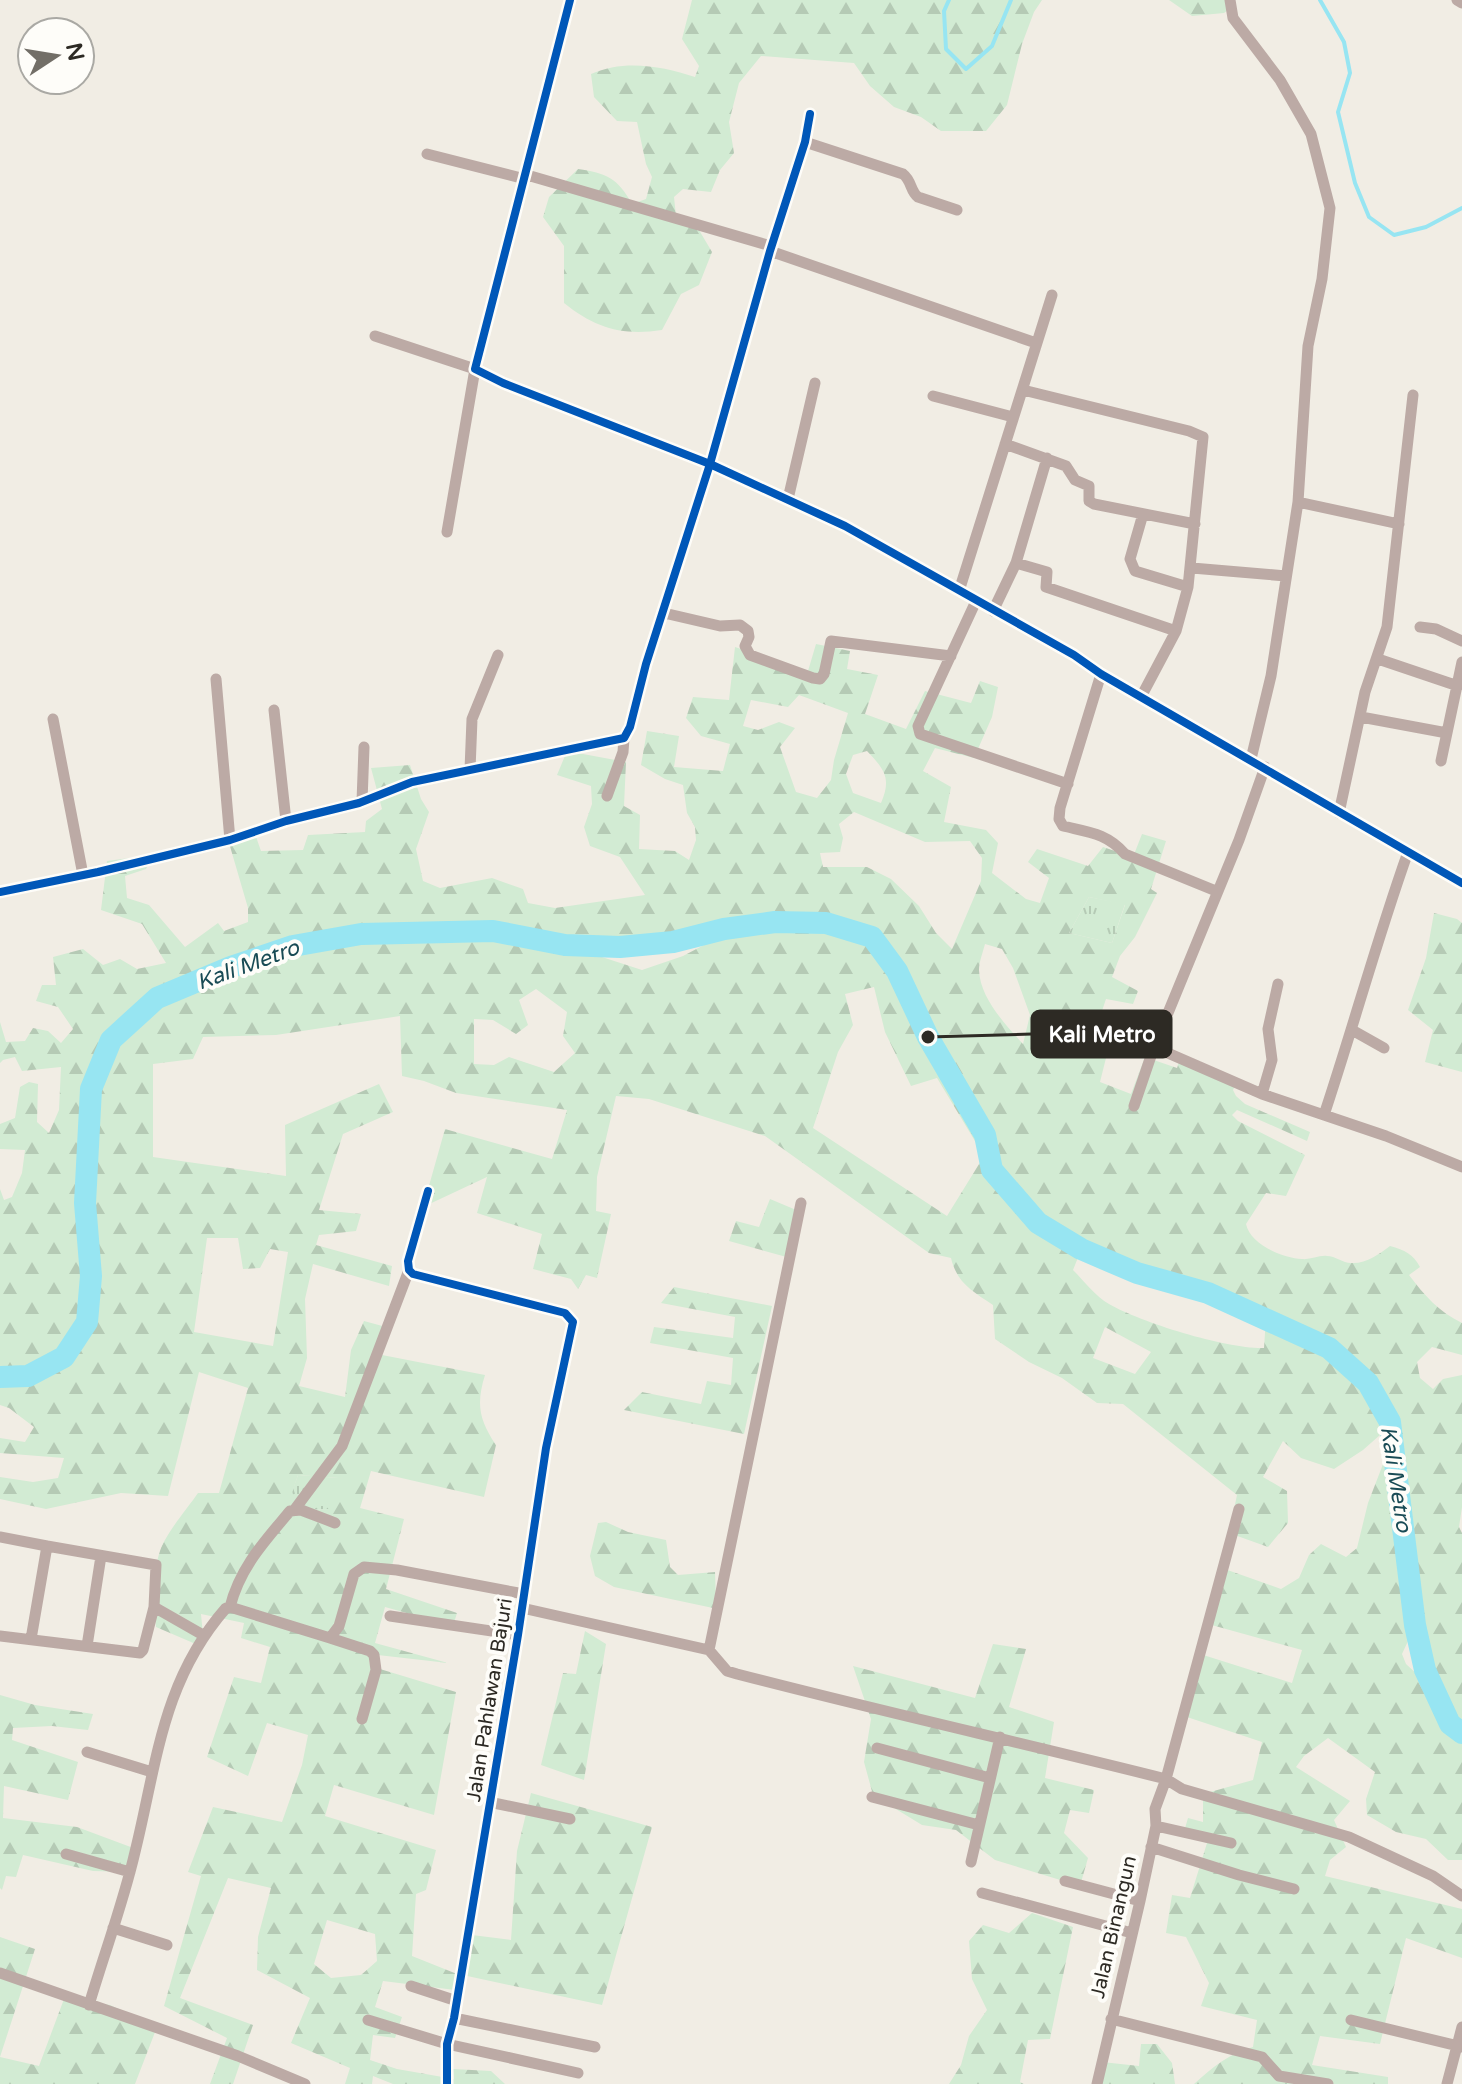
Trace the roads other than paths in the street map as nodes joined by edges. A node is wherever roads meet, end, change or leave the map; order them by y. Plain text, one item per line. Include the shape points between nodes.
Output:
1 (570, 0) edge
2 (1230, 0) edge
3 (810, 114) dead end
4 (805, 142) junction
5 (427, 154) dead end
6 (526, 177) junction
7 (957, 210) dead end
8 (770, 248) junction
9 (1052, 295) dead end
10 (375, 336) dead end
11 (1036, 343) junction
12 (475, 369) junction
13 (815, 383) dead end
14 (1023, 390) junction
15 (1413, 395) dead end
16 (933, 396) dead end
17 (1013, 417) junction
18 (1005, 444) junction
19 (1047, 458) junction
20 (710, 464) junction
21 (788, 499) junction
22 (1298, 502) junction
23 (1143, 514) junction
24 (1195, 524) junction
25 (1399, 524) junction
26 (447, 532) dead end
27 (1016, 563) junction
28 (1192, 568) junction
29 (1286, 576) junction
30 (1188, 587) junction
31 (959, 591) junction
32 (976, 601) junction
33 (665, 609) junction
34 (993, 611) junction
35 (1420, 627) dead end
36 (1176, 631) junction
37 (1462, 641) edge
38 (952, 650) junction
39 (498, 655) dead end
40 (1378, 659) junction
41 (1462, 662) edge
42 (1101, 674) junction
43 (216, 679) dead end
44 (1458, 686) junction
45 (1141, 697) junction
46 (274, 710) dead end
47 (1361, 717) junction
48 (53, 719) dead end
49 (1447, 733) junction
50 (624, 738) junction
51 (364, 747) dead end
52 (1251, 759) junction
53 (1441, 761) dead end
54 (1265, 767) junction
55 (470, 770) junction
56 (1068, 784) junction
57 (607, 796) dead end
58 (362, 802) junction
59 (1339, 813) junction
60 (286, 821) junction
61 (230, 840) junction
62 (1408, 852) junction
63 (83, 875) junction
64 (1462, 883) edge
65 (1216, 891) junction
66 (0, 892) edge
67 (1278, 984) dead end
68 (1352, 1030) junction
69 (1154, 1047) junction
70 (1384, 1048) dead end
71 (1262, 1094) junction
72 (1134, 1106) dead end
73 (1324, 1115) junction
74 (1462, 1167) edge
75 (428, 1191) dead end
76 (801, 1203) dead end
77 (409, 1270) junction
78 (295, 1509) junction
79 (1239, 1509) dead end
80 (335, 1523) dead end
81 (0, 1537) edge
82 (47, 1546) junction
83 (101, 1556) junction
84 (524, 1594) junction
85 (154, 1607) junction
86 (230, 1607) junction
87 (522, 1608) junction
88 (390, 1616) dead end
89 (203, 1635) junction
90 (518, 1635) junction
91 (0, 1636) edge
92 (330, 1638) junction
93 (31, 1639) junction
94 (87, 1646) junction
95 (709, 1650) junction
96 (362, 1719) dead end
97 (1000, 1737) junction
98 (877, 1748) dead end
99 (87, 1752) dead end
100 (152, 1772) junction
101 (990, 1778) junction
102 (1166, 1779) junction
103 (872, 1797) dead end
104 (489, 1802) junction
105 (570, 1819) dead end
106 (979, 1825) junction
107 (1156, 1826) junction
108 (1231, 1843) dead end
109 (1151, 1847) junction
110 (66, 1854) dead end
111 (971, 1862) dead end
112 (130, 1872) junction
113 (1065, 1881) dead end
114 (1294, 1889) dead end
115 (982, 1893) dead end
116 (1462, 1896) edge
117 (1140, 1901) junction
118 (113, 1928) junction
119 (1132, 1933) junction
120 (167, 1945) dead end
121 (0, 1973) edge
122 (411, 1986) dead end
123 (457, 2001) junction
124 (89, 2005) junction
125 (454, 2018) junction
126 (1111, 2019) junction
127 (368, 2020) dead end
128 (1351, 2020) dead end
129 (1462, 2027) edge
130 (447, 2044) junction
131 (595, 2047) dead end
132 (1460, 2047) edge
133 (1458, 2063) edge
134 (578, 2073) dead end
135 (305, 2084) edge
136 (447, 2084) edge
137 (1097, 2084) edge
138 (1328, 2084) edge
139 (1447, 2084) edge

1 - 6 street
2 - 22 street via 1233,18 1280,80 1311,134 1330,208 1308,346
3 - 4 street
4 - 7 street via 903,174 914,193
4 - 8 street
5 - 6 street
6 - 8 street
6 - 12 street
8 - 11 street
8 - 20 street
9 - 11 street
10 - 12 street
11 - 14 street
12 - 20 street
12 - 26 street
13 - 21 street
14 - 17 street
14 - 24 street via 1202,435
15 - 25 street
16 - 17 street
17 - 18 street
18 - 19 street
18 - 31 street
19 - 23 street via 1087,484 1091,502
19 - 27 street
20 - 21 street
20 - 33 street
21 - 31 street
22 - 25 street
22 - 29 street
23 - 24 street
23 - 30 street via 1131,566
24 - 28 street
25 - 40 street
27 - 34 street
27 - 36 street via 1047,572 1046,587
28 - 29 street
28 - 30 street
29 - 52 street via 1271,676
30 - 36 street
31 - 32 street
32 - 34 street
32 - 38 street
33 - 38 street via 720,626 740,625 748,631 745,646 750,655 820,679 831,641
33 - 50 street
34 - 42 street
35 - 37 street
36 - 45 street
38 - 56 street via 918,726 920,734
39 - 55 street via 472,719
40 - 44 street
40 - 47 street
41 - 44 street
42 - 45 street
42 - 56 street
43 - 61 street
44 - 49 street
45 - 52 street
46 - 60 street
47 - 49 street
47 - 59 street
48 - 63 street
49 - 53 street
50 - 55 street
50 - 57 street
51 - 58 street
52 - 54 street
54 - 59 street
54 - 65 street
55 - 58 street via 412,782
56 - 65 street via 1060,808 1063,826 1108,838 1125,854
58 - 60 street
59 - 62 street
60 - 61 street
61 - 63 street
62 - 64 street
62 - 68 street
63 - 66 street
65 - 69 street
67 - 71 street via 1268,1029 1272,1060
68 - 70 street
68 - 73 street
69 - 71 street
69 - 72 street
71 - 73 street
73 - 74 street
75 - 77 street
76 - 95 street
77 - 78 street via 342,1446
77 - 84 street, Jalan Pahlawan Bajuri via 565,1313 573,1322 546,1448
78 - 80 street
78 - 86 street via 253,1555
79 - 102 street, Jalan Binangun
81 - 82 street
82 - 83 street
82 - 93 street
83 - 85 street via 156,1565
83 - 94 street
84 - 87 street, Jalan Pahlawan Bajuri
84 - 92 street via 364,1567 354,1574 339,1626
85 - 89 street
85 - 94 street via 140,1653
86 - 89 street
86 - 92 street
87 - 90 street, Jalan Pahlawan Bajuri
87 - 95 street
88 - 90 street
89 - 100 street via 171,1701
90 - 104 street, Jalan Pahlawan Bajuri
91 - 93 street
92 - 96 street via 374,1655 376,1670
93 - 94 street
95 - 97 street via 727,1671 737,1674
97 - 101 street
97 - 102 street
98 - 101 street
99 - 100 street
100 - 112 street
101 - 106 street
102 - 107 street, Jalan Binangun via 1155,1809
102 - 116 street via 1182,1789 1349,1837 1433,1876
103 - 106 street
104 - 105 street
104 - 123 street, Jalan Pahlawan Bajuri
106 - 111 street
107 - 108 street
107 - 109 street, Jalan Binangun
109 - 114 street
109 - 117 street, Jalan Binangun
110 - 112 street
112 - 118 street
113 - 117 street
115 - 119 street
117 - 119 street, Jalan Binangun
118 - 120 street
118 - 124 street
119 - 126 street, Jalan Binangun
121 - 124 street
122 - 123 street
123 - 125 street, Jalan Pahlawan Bajuri
124 - 135 street
125 - 130 street, Jalan Pahlawan Bajuri
125 - 131 street
126 - 137 street, Jalan Binangun
126 - 138 street via 1262,2057 1279,2076
127 - 130 street
128 - 132 street
129 - 132 street
130 - 134 street
130 - 136 street, Jalan Pahlawan Bajuri
132 - 133 street
133 - 139 street

